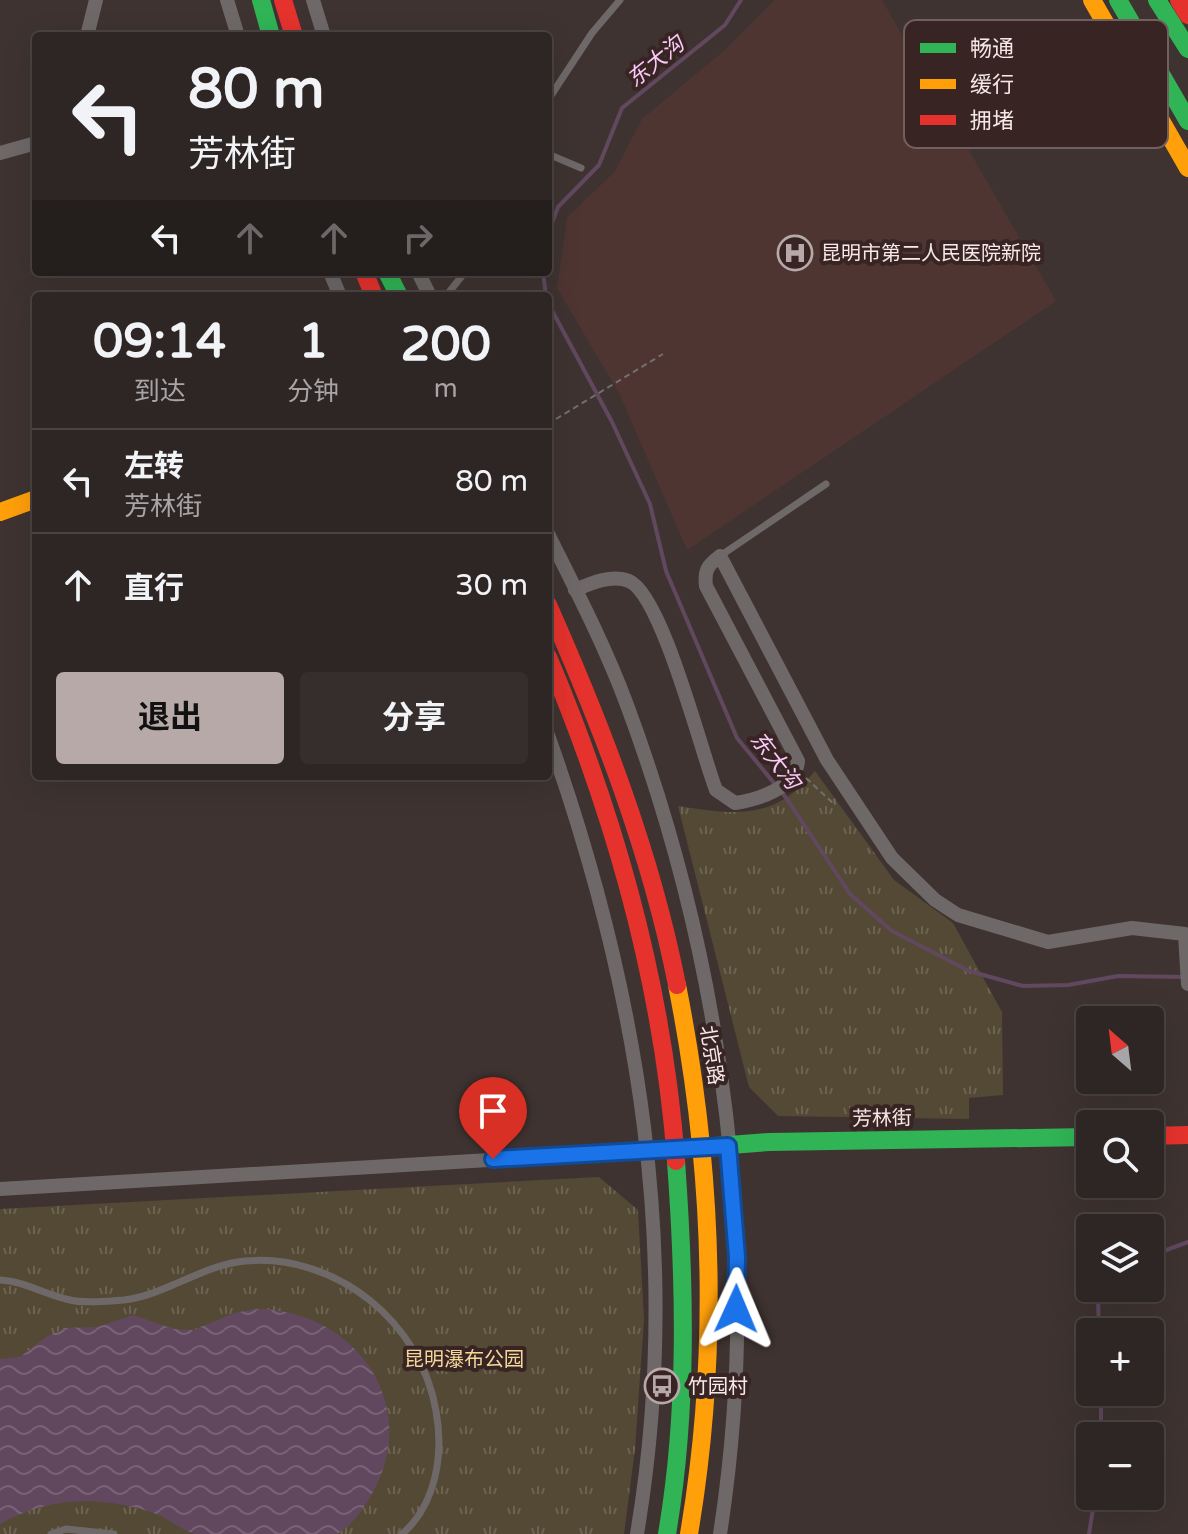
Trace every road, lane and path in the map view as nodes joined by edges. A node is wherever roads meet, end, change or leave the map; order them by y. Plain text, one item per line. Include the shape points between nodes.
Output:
1 (96, 0) edge
2 (227, 0) edge
3 (261, 0) edge
4 (283, 0) edge
5 (313, 0) edge
6 (620, 0) edge
7 (1092, 0) edge
8 (1118, 0) edge
9 (1157, 0) edge
10 (1179, 0) edge
11 (1188, 15) edge
12 (1103, 20) edge
13 (1130, 20) edge
14 (88, 32) edge
15 (237, 32) edge
16 (270, 32) edge
17 (293, 32) edge
18 (323, 32) edge
19 (1188, 49) edge
20 (1168, 86) edge
21 (552, 94) edge
22 (1188, 121) edge
23 (1168, 133) edge
24 (32, 144) edge
25 (0, 153) edge
26 (552, 156) edge
27 (581, 168) dead end
28 (1188, 168) edge
29 (462, 276) edge
30 (449, 292) edge
31 (663, 354) dead end
32 (556, 419) dead end
33 (826, 484) dead end
34 (32, 500) edge
35 (0, 512) edge
36 (552, 542) edge
37 (720, 556) junction
38 (575, 590) junction
39 (552, 614) edge
40 (552, 666) edge
41 (552, 746) edge
42 (793, 776) junction
43 (841, 781) junction
44 (1187, 977) edge
45 (1188, 1135) edge
46 (1164, 1136) edge
47 (1076, 1137) edge
48 (728, 1146) junction
49 (701, 1147) junction
50 (675, 1149) junction
51 (647, 1152) junction
52 (0, 1189) edge
53 (0, 1280) edge
54 (51, 1534) edge
55 (114, 1534) edge
56 (402, 1534) edge
57 (637, 1534) edge
58 (667, 1534) edge
59 (689, 1534) edge
60 (720, 1534) edge

1 - 14 street
2 - 15 street
3 - 16 main road
4 - 17 main road
5 - 18 street
6 - 21 lane
7 - 12 main road
8 - 13 main road
9 - 19 main road
10 - 11 main road
20 - 22 main road
23 - 28 main road
24 - 25 street
26 - 27 lane
29 - 30 lane
31 - 32 path
33 - 37 lane
34 - 35 main road
36 - 38 street
37 - 42 street via 704,574 706,586 795,752
37 - 43 street
38 - 42 street via 621,579 640,590 660,625 716,790 735,803 766,796
38 - 48 street via 626,702 679,868 714,1033
39 - 49 main road, 北京路 via 607,743 659,907 683,1015
40 - 50 main road via 587,749 637,911 670,1091
41 - 51 street via 610,933
42 - 43 path via 808,778 835,805 833,787
43 - 44 street via 911,880 958,915 1048,942 1132,928 1185,934
45 - 46 main road
47 - 48 main road, 芳林街
48 - 49 main road, 芳林街
48 - 60 street via 737,1257 735,1387
49 - 50 main road, 芳林街
49 - 59 main road, 北京路 via 709,1289
50 - 51 street
50 - 58 main road via 681,1201 683,1362
51 - 52 street
51 - 57 street via 657,1267 656,1345
53 - 56 lane via 72,1301 127,1299 214,1267 282,1261 309,1267 354,1289 407,1339 434,1399 438,1451 432,1486 419,1519
54 - 55 lane via 66,1529

